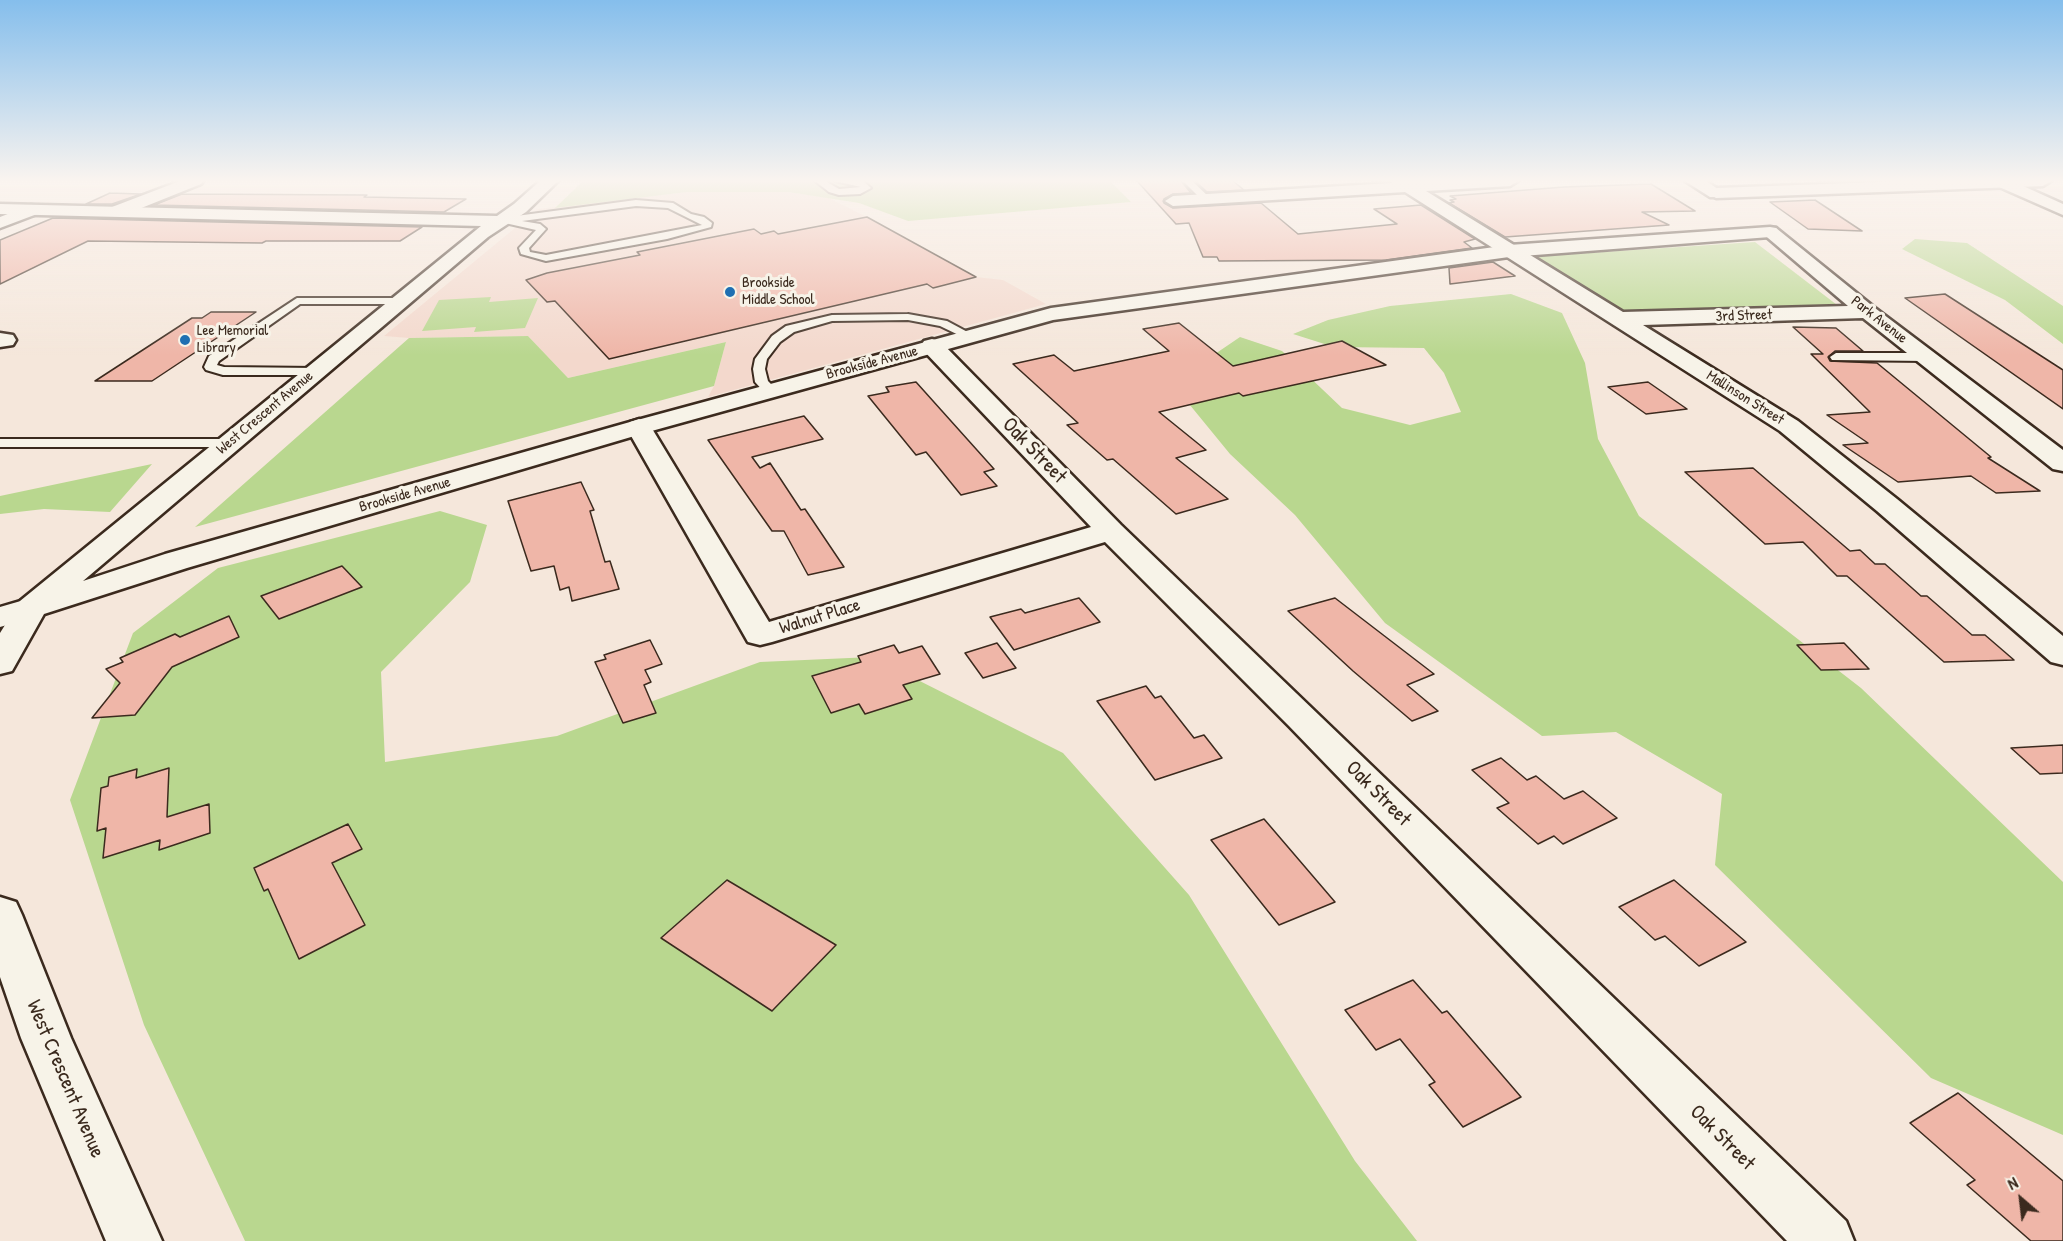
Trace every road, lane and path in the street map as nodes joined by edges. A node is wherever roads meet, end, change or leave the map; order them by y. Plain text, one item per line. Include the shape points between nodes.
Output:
1 (475, 239) edge
2 (532, 239) edge
3 (651, 239) edge
4 (1490, 239) edge
5 (1608, 239) edge
6 (1776, 239) edge
7 (1509, 251) junction
8 (400, 301) junction
9 (1868, 312) junction
10 (1619, 319) junction
11 (969, 336) junction
12 (932, 346) junction
13 (1836, 357) dead end
14 (1927, 357) junction
15 (316, 372) junction
16 (771, 391) junction
17 (639, 427) junction
18 (0, 443) edge
19 (229, 443) junction
20 (2063, 463) edge
21 (124, 530) junction
22 (1111, 531) junction
23 (210, 551) junction
24 (15, 612) edge
25 (2063, 654) edge
26 (0, 663) edge
27 (0, 915) edge
28 (135, 1241) edge
29 (1826, 1241) edge

1 - 8 main road, West Crescent Avenue
2 - 3 lane via 524,248 526,254 546,258
4 - 7 main road, Mallinson Street
5 - 7 main road, Brookside Avenue
6 - 9 main road, Park Avenue
7 - 10 main road, Mallinson Street
7 - 11 main road, Brookside Avenue via 1068,311
8 - 15 main road, West Crescent Avenue
8 - 15 lane via 297,301 213,359 210,367 223,371
9 - 10 main road, 3rd Street
9 - 14 main road, Park Avenue
10 - 25 main road, Mallinson Street via 1789,426
11 - 12 main road, Brookside Avenue
11 - 16 lane via 943,322 908,317 832,318 810,323 790,329 776,339 761,359 762,382
12 - 16 main road, Brookside Avenue
12 - 22 main road, Oak Street
13 - 14 lane
14 - 20 main road, Park Avenue
15 - 19 main road, West Crescent Avenue
16 - 17 main road, Brookside Avenue
17 - 22 main road, Walnut Place via 760,635
17 - 23 main road, Brookside Avenue
18 - 19 lane
19 - 21 main road, West Crescent Avenue
21 - 23 main road via 132,540 154,552
21 - 24 main road, West Crescent Avenue
22 - 29 main road, Oak Street
23 - 24 main road, Brookside Avenue
24 - 26 main road, West Crescent Avenue
27 - 28 main road, West Crescent Avenue via 46,1038

